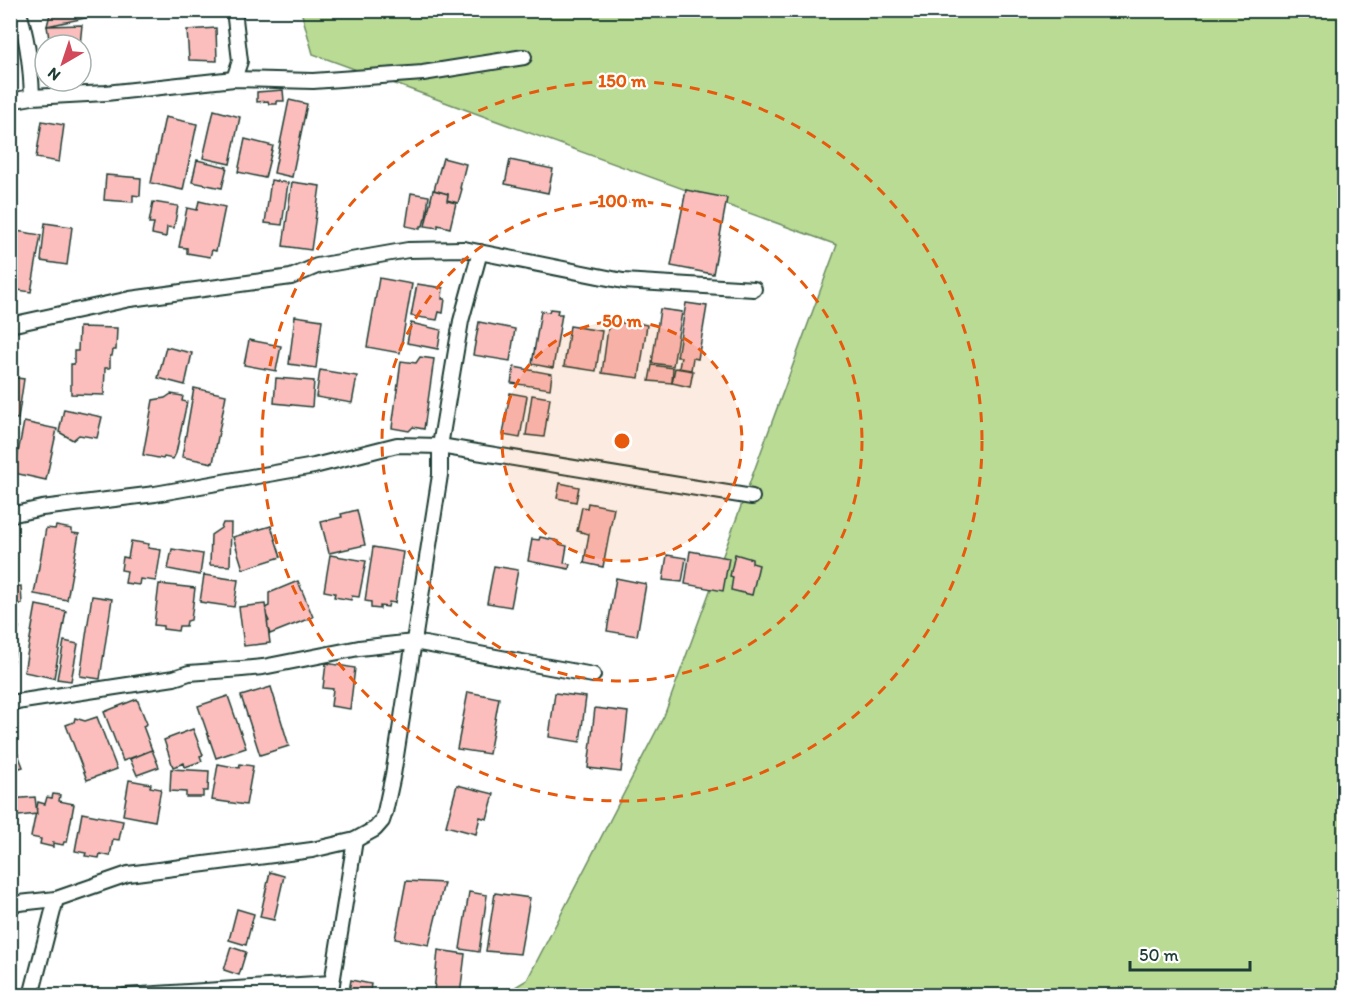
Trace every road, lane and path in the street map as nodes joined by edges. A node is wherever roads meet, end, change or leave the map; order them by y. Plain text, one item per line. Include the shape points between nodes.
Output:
1 (18, 10) edge
2 (234, 10) edge
3 (524, 57) dead end
4 (234, 79) junction
5 (32, 97) junction
6 (10, 101) edge
7 (480, 252) junction
8 (754, 289) dead end
9 (10, 325) edge
10 (440, 446) junction
11 (752, 497) dead end
12 (10, 515) edge
13 (414, 642) junction
14 (593, 675) dead end
15 (10, 703) edge
16 (355, 840) junction
17 (56, 899) junction
18 (10, 904) edge
19 (331, 989) edge
20 (31, 996) edge
21 (125, 996) edge

1 - 5 street via 31,71
2 - 4 street via 240,61
3 - 4 street via 423,73 314,81
4 - 5 street
5 - 6 street
7 - 8 street via 623,281
7 - 9 street via 408,250 317,266 291,276 130,299
7 - 10 street via 461,321
10 - 11 street
10 - 12 street via 397,445 314,466
10 - 13 street via 440,475
13 - 14 street
13 - 15 street
13 - 16 street via 386,812 375,830
16 - 17 street via 312,850 128,874
16 - 19 street
17 - 18 street
17 - 20 street
19 - 21 street

